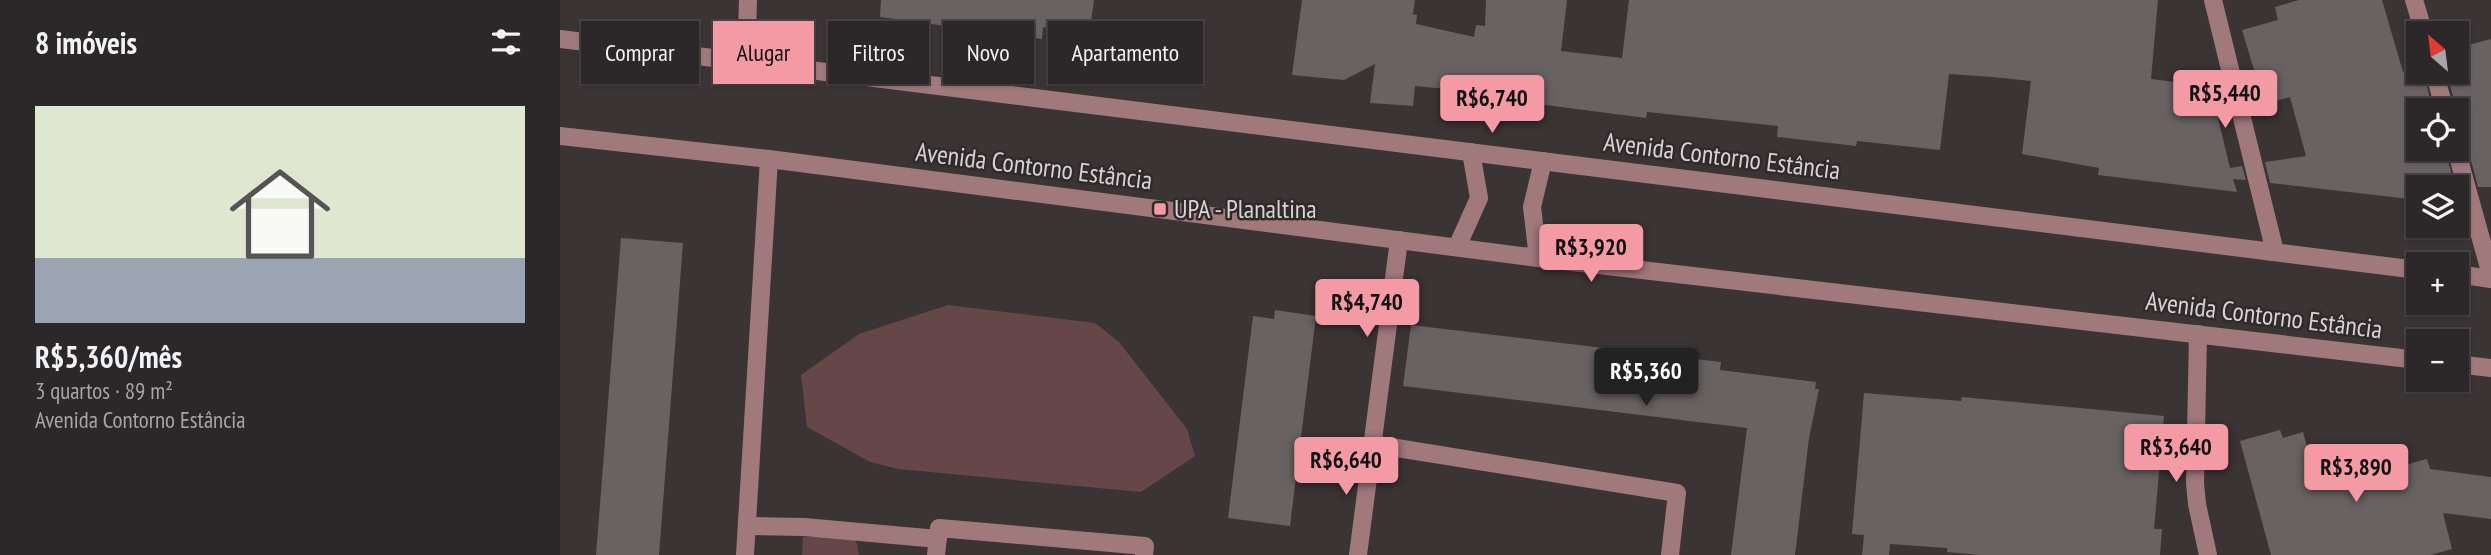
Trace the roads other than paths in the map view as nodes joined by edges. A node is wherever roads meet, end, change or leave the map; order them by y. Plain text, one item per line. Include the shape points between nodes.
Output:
1 (748, 0) edge
2 (2213, 0) edge
3 (2414, 0) edge
4 (747, 21) edge
5 (2420, 21) edge
6 (560, 39) edge
7 (713, 58) edge
8 (814, 70) edge
9 (560, 136) edge
10 (1471, 152) junction
11 (769, 159) junction
12 (1543, 161) junction
13 (2459, 161) edge
14 (1399, 240) junction
15 (1457, 247) junction
16 (2275, 252) junction
17 (1538, 258) junction
18 (2406, 268) edge
19 (2469, 275) edge
20 (2491, 277) edge
21 (2198, 334) junction
22 (2406, 359) edge
23 (2469, 366) edge
24 (2491, 368) edge
25 (1373, 444) junction
26 (748, 526) junction
27 (937, 547) edge
28 (746, 555) edge
29 (1144, 555) edge
30 (1358, 555) edge
31 (1670, 555) edge
32 (2208, 555) edge

1 - 4 street
2 - 16 street
3 - 5 street
6 - 7 street, Avenida Contorno Estância
8 - 10 street, Avenida Contorno Estância
9 - 11 street, Avenida Contorno Estância
10 - 12 street, Avenida Contorno Estância
10 - 15 street via 1479,198
11 - 14 street, Avenida Contorno Estância
11 - 26 street
12 - 16 street, Avenida Contorno Estância
12 - 17 street via 1532,207
13 - 20 street
14 - 15 street, Avenida Contorno Estância
14 - 25 street
15 - 17 street, Avenida Contorno Estância
16 - 18 street, Avenida Contorno Estância
17 - 21 street, Avenida Contorno Estância
19 - 20 street
21 - 22 street, Avenida Contorno Estância
21 - 32 street via 2195,482
23 - 24 street
25 - 30 street
25 - 31 street via 1678,493
26 - 27 street via 804,527
26 - 28 street
27 - 29 street via 939,528 1144,546

